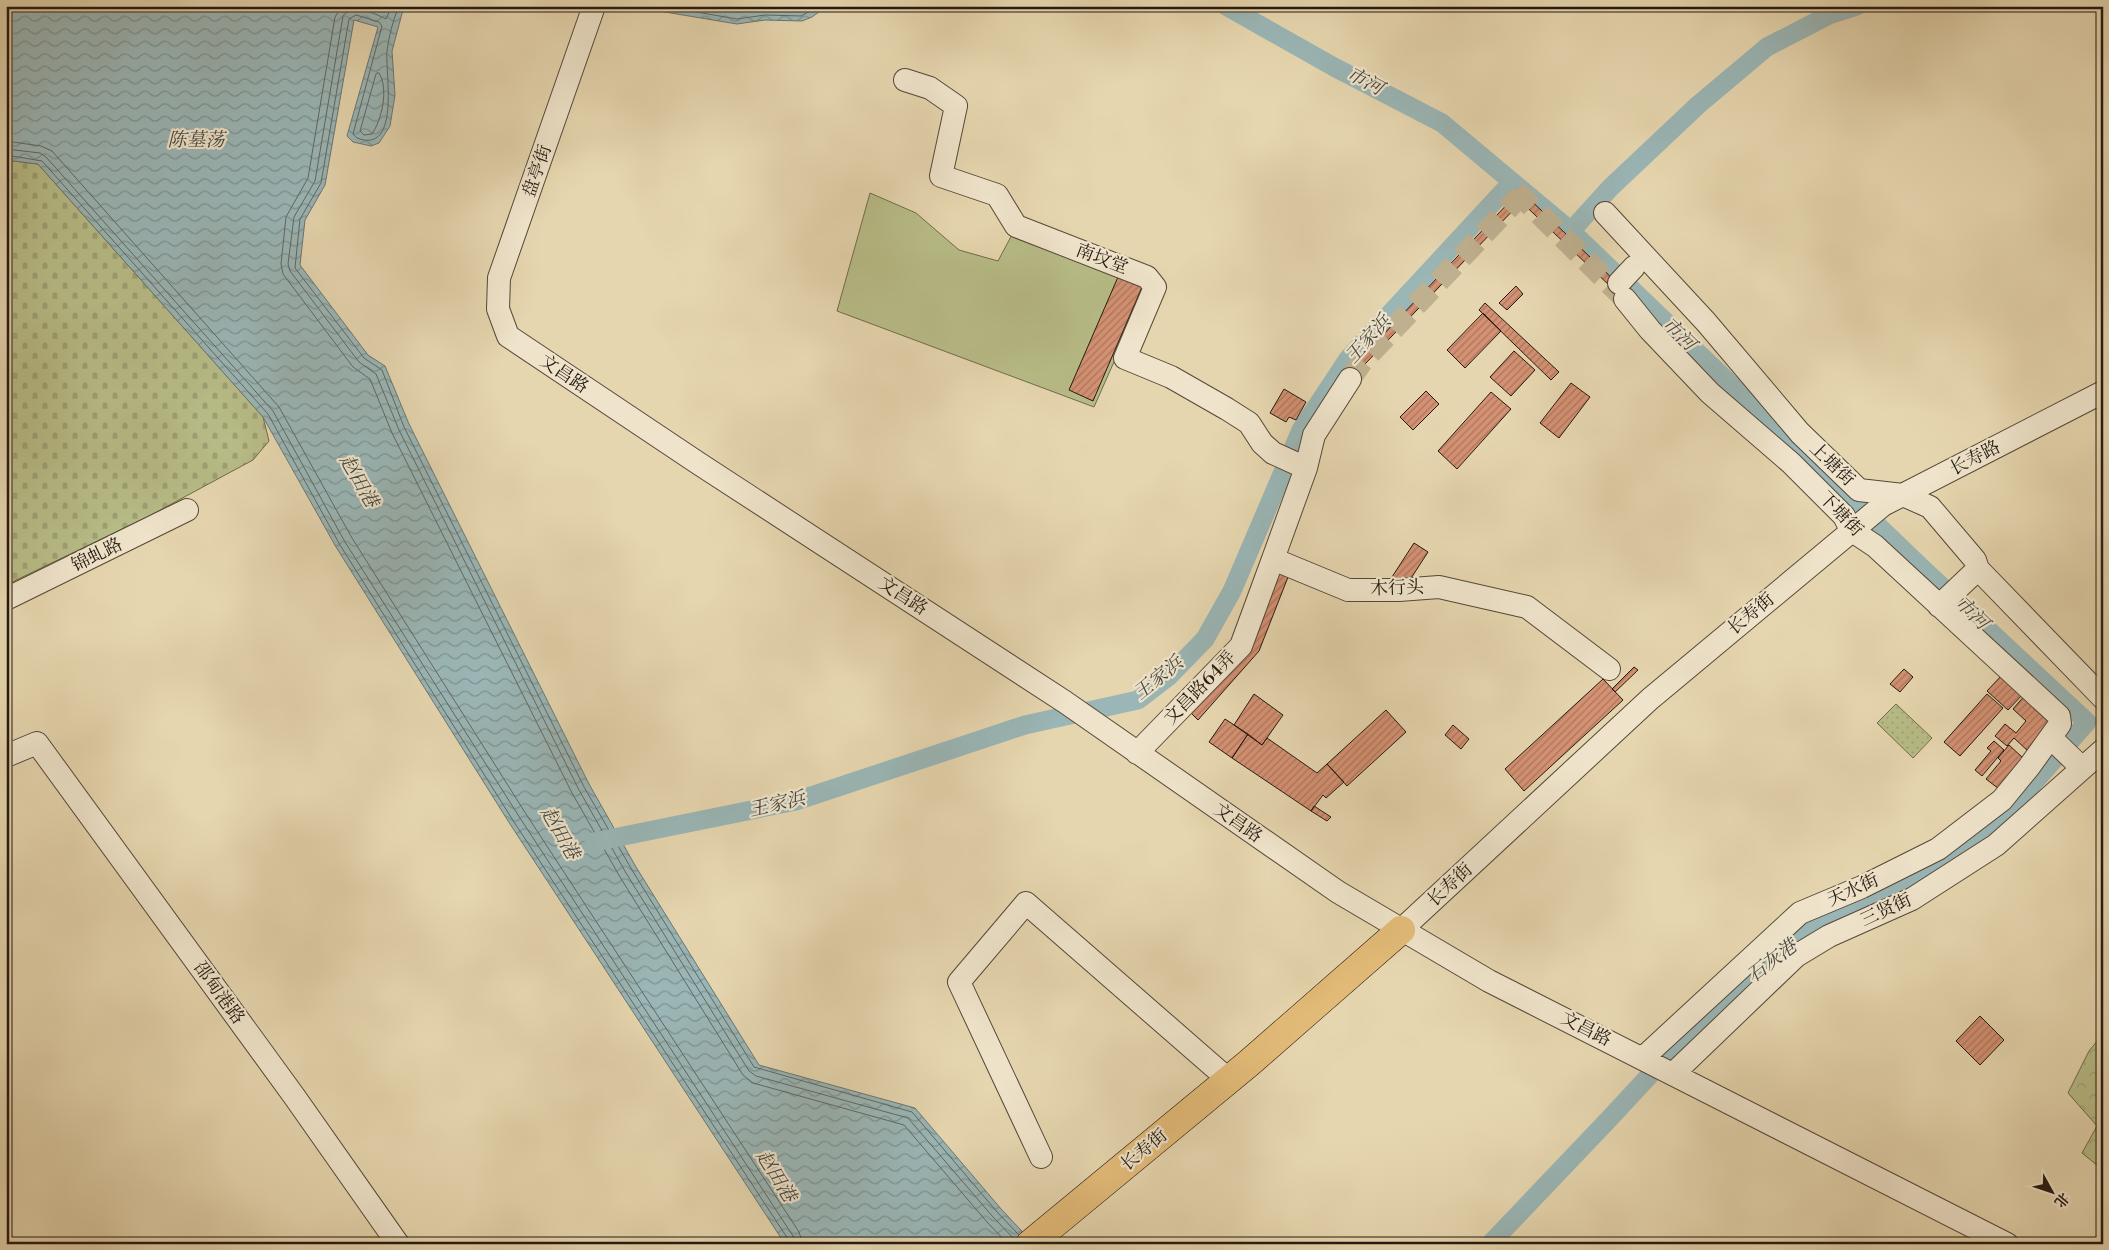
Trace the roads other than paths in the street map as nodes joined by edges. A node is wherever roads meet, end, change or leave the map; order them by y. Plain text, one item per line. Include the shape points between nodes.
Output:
1 (594, 6) edge
2 (905, 80) dead end
3 (1605, 213) dead end
4 (1634, 267) dead end
5 (508, 336) joint
6 (1350, 379) tunnel mouth
7 (2103, 392) edge
8 (1776, 427) junction
9 (1302, 467) junction
10 (1893, 500) junction
11 (187, 510) dead end
12 (1851, 530) junction
13 (1273, 559) junction
14 (1978, 569) junction
15 (1948, 597) junction
16 (6, 599) edge
17 (1609, 669) dead end
18 (2103, 698) edge
19 (2065, 747) junction
20 (2103, 750) edge
21 (1138, 753) junction
22 (6, 756) edge
23 (1830, 916) junction
24 (1401, 930) junction
25 (1658, 1066) junction
26 (1229, 1080) junction
27 (1041, 1157) dead end
28 (1036, 1238) edge
29 (2003, 1243) edge
30 (398, 1244) edge

1 - 5 street, 盘亭街 via 499,278 498,309
2 - 9 street, 南坟堂 via 930,88 956,106 940,176 997,195 1016,226 1147,277 1155,287 1125,358 1172,377 1249,424 1262,443
3 - 8 street, 上塘街 via 1706,322
4 - 8 street, 下塘街 via 1622,291 1650,330 1710,393
5 - 21 street, 文昌路
6 - 9 street via 1314,435
7 - 10 street, 长寿路
8 - 10 street, 上塘街 via 1800,432 1859,490
8 - 12 street, 下塘街 via 1791,463 1844,516
9 - 13 street
10 - 12 street, 长寿路
10 - 14 street, 上塘街 via 1930,507 1975,560
11 - 16 street, 锦虬路
12 - 15 street, 下塘街
12 - 24 street, 长寿街 via 1650,700
13 - 17 street, 木行头 via 1348,590 1439,586 1527,607
13 - 21 street, 文昌路64弄 via 1241,646
14 - 15 street
14 - 18 street, 上塘街
15 - 19 street, 下塘街 via 2059,716
19 - 20 street, 三贤街
19 - 23 street, 天水街 via 1938,849 1862,888
19 - 23 street, 三贤街 via 1996,845 1912,899
21 - 24 street, 文昌路 via 1338,892
22 - 30 street, 邵甸港路 via 37,744
23 - 25 street, 三贤街 via 1796,956
23 - 25 street, 天水街 via 1800,913
24 - 25 street, 文昌路 via 1489,981
24 - 26 main road, 长寿街
25 - 29 street, 文昌路
26 - 27 street via 1026,904 959,982
26 - 28 main road, 长寿街

